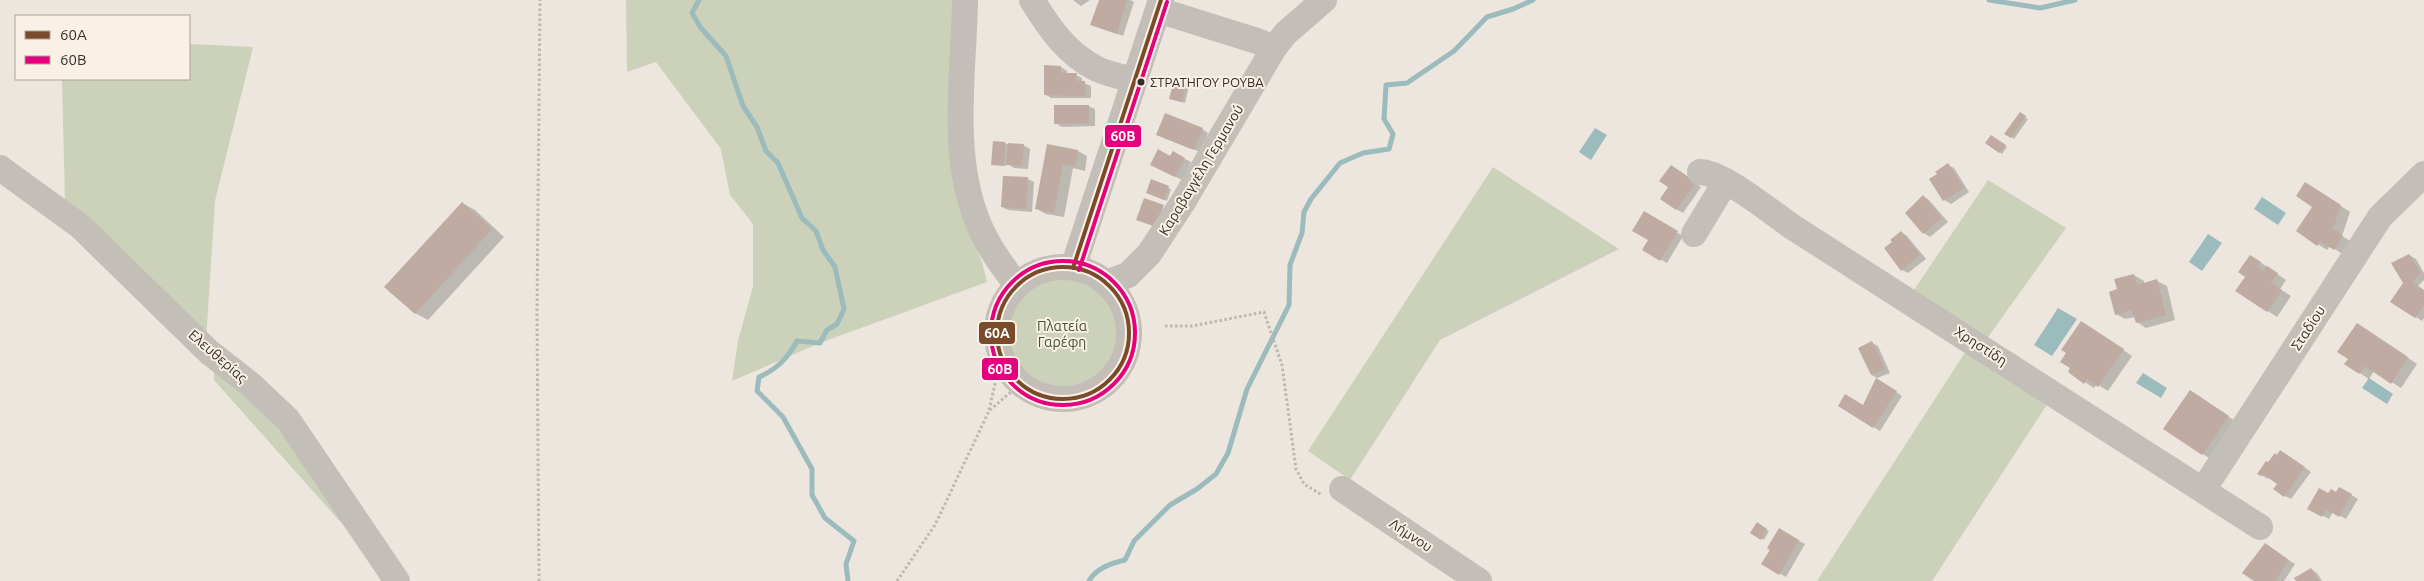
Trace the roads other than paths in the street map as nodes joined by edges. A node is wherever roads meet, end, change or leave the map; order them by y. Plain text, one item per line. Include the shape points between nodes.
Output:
1 (965, 0) edge
2 (1032, 0) edge
3 (1324, 0) edge
4 (1159, 5) edge
5 (1274, 48) junction
6 (1134, 80) junction
7 (0, 168) edge
8 (1700, 172) dead end
9 (2424, 174) edge
10 (1726, 181) junction
11 (1694, 234) dead end
12 (1073, 268) junction
13 (1106, 283) junction
14 (1017, 285) junction
15 (1342, 489) road end
16 (2203, 490) junction
17 (2260, 526) dead end
18 (397, 581) edge
19 (1479, 581) edge

1 - 14 street via 961,132 965,173 982,233
2 - 6 street via 1070,52 1098,69
3 - 5 street, Καραβαγγέλη Γερμανού via 1286,33
4 - 5 street
4 - 6 street
5 - 13 street, Καραβαγγέλη Γερμανού via 1154,247 1128,275
6 - 12 street
7 - 18 street, Ελευθερίας via 80,226 209,352 288,420
8 - 10 street, Χρηστίδη via 1710,172
9 - 16 street, Σταδίου via 2380,217
10 - 11 street
10 - 16 street, Χρηστίδη
12 - 13 street via 1085,270
12 - 14 street via 1043,270
13 - 14 street via 1124,309 1128,324 1127,348 1118,370 1108,382 1080,397 1065,399 1034,393 1020,384 1001,358 996,336 999,314
15 - 19 street, Λήμνου
16 - 17 street, Χρηστίδη

